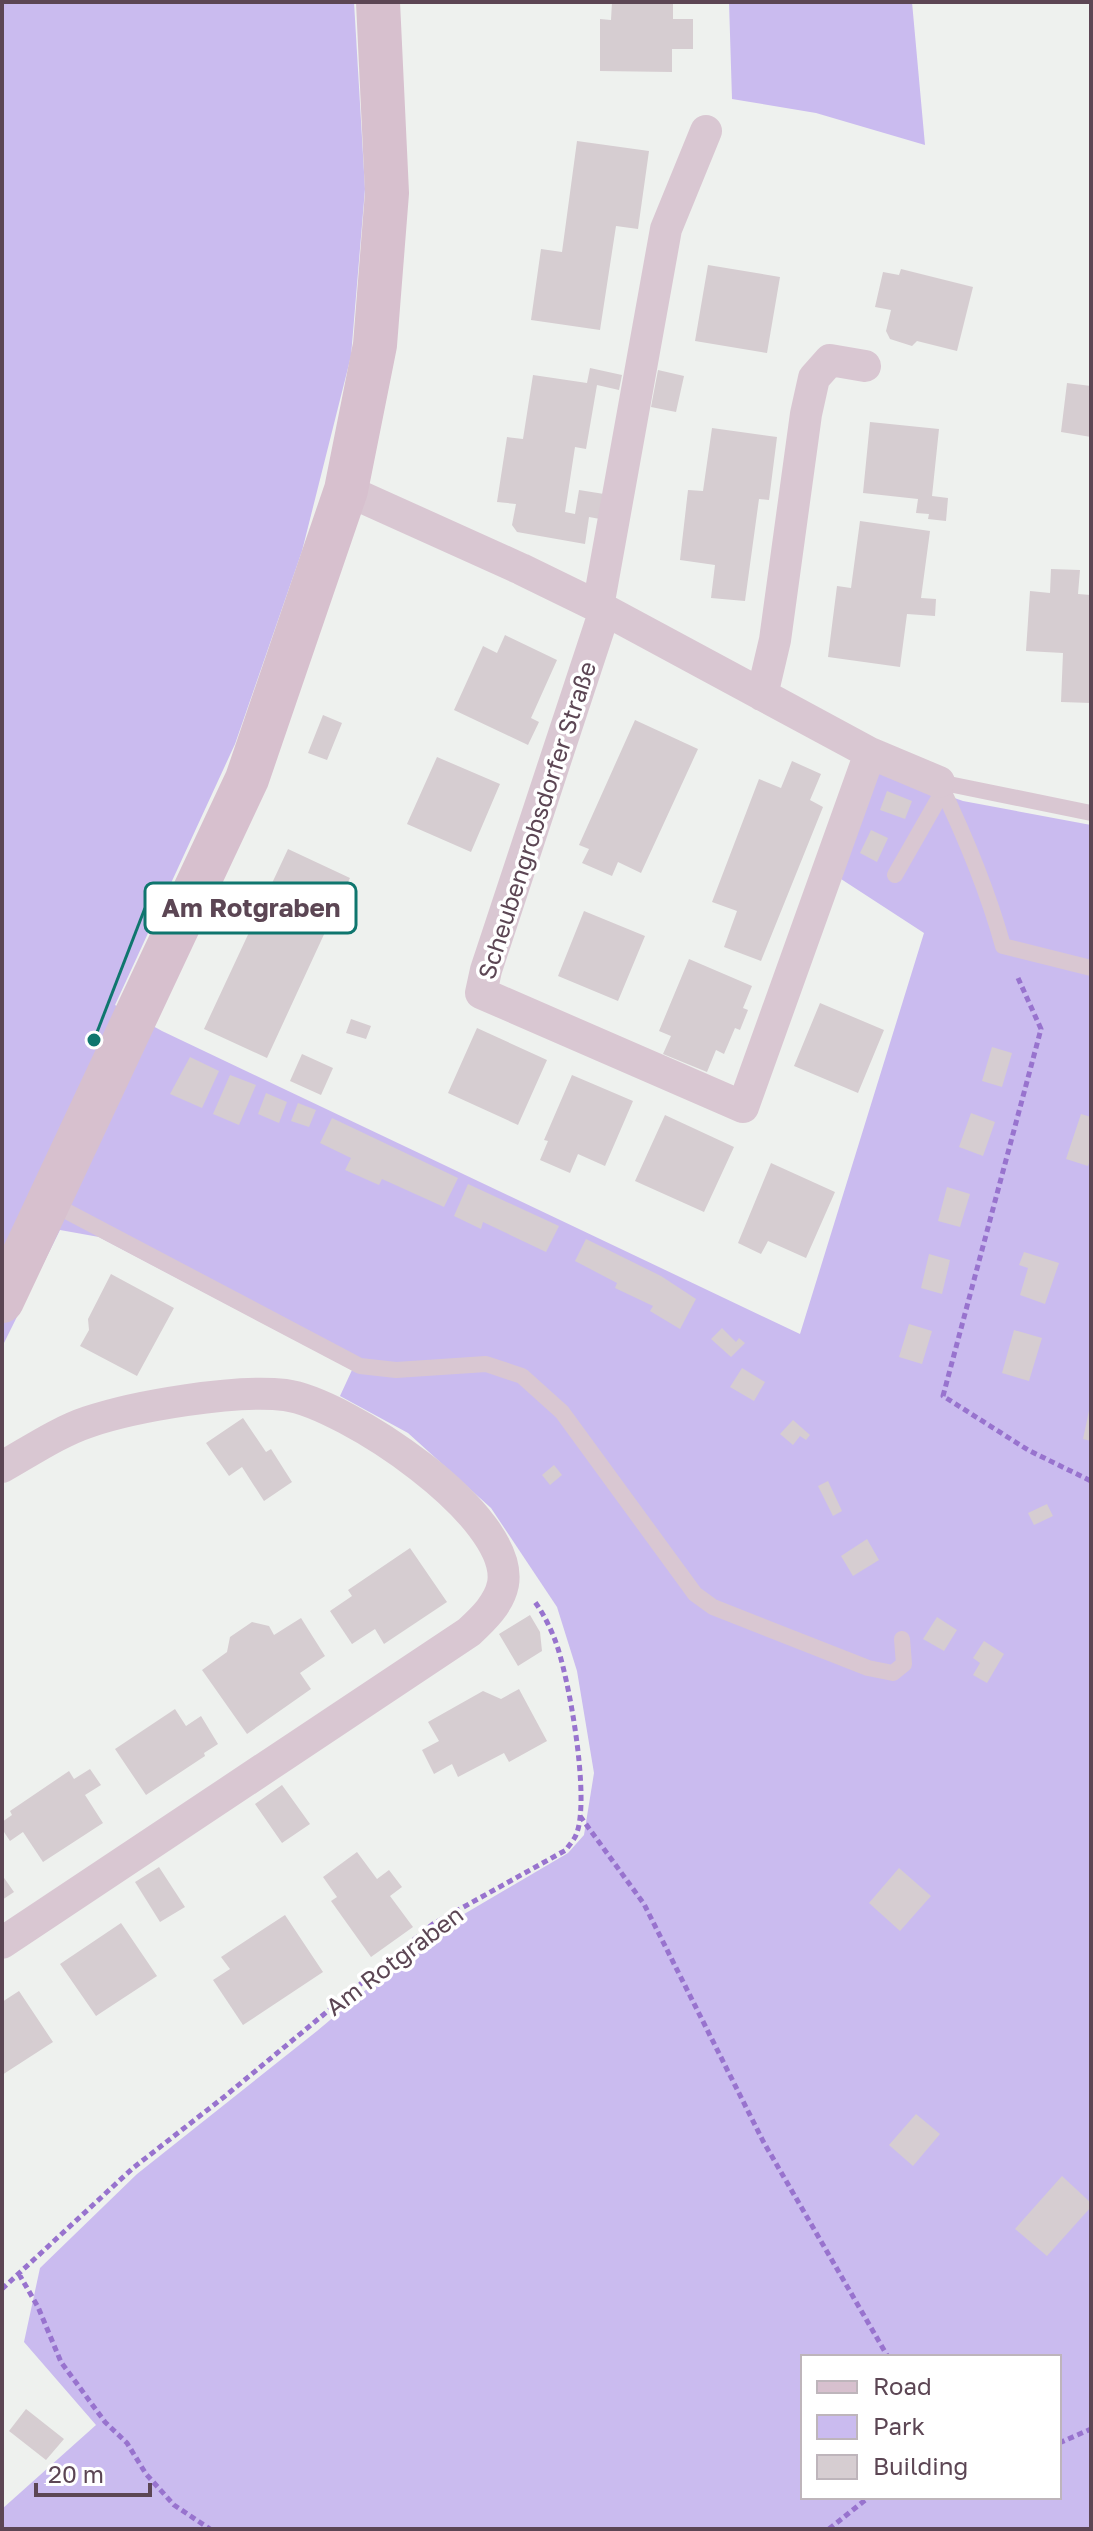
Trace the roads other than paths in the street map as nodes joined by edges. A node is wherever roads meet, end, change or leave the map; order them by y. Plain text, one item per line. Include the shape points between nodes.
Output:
1 (378, 2) edge
2 (706, 131) dead end
3 (865, 366) dead end
4 (346, 490) junction
5 (601, 608) junction
6 (762, 695) junction
7 (870, 753) junction
8 (941, 787) junction
9 (1091, 813) edge
10 (895, 875) dead end
11 (1091, 968) edge
12 (50, 1202) junction
13 (2, 1301) edge
14 (2, 1467) edge
15 (902, 1639) dead end
16 (2, 1943) edge

1 - 4 main road via 387,193 375,345
2 - 5 street, Scheubengrobsdorfer Straße via 666,229
3 - 6 street via 830,360 814,378
4 - 5 street
4 - 12 main road via 247,779
5 - 6 street
5 - 7 street, Scheubengrobsdorfer Straße via 481,993 743,1107
6 - 7 street
7 - 8 street
8 - 9 lane
8 - 10 lane
8 - 11 lane via 989,895 1003,946
12 - 13 main road
12 - 15 lane via 360,1366 396,1370 486,1364 522,1376 562,1412 695,1594 713,1607 893,1673 904,1664
14 - 16 street via 98,1419 189,1402 286,1395 357,1423 409,1456 489,1533 502,1565 503,1584 491,1611 469,1632

